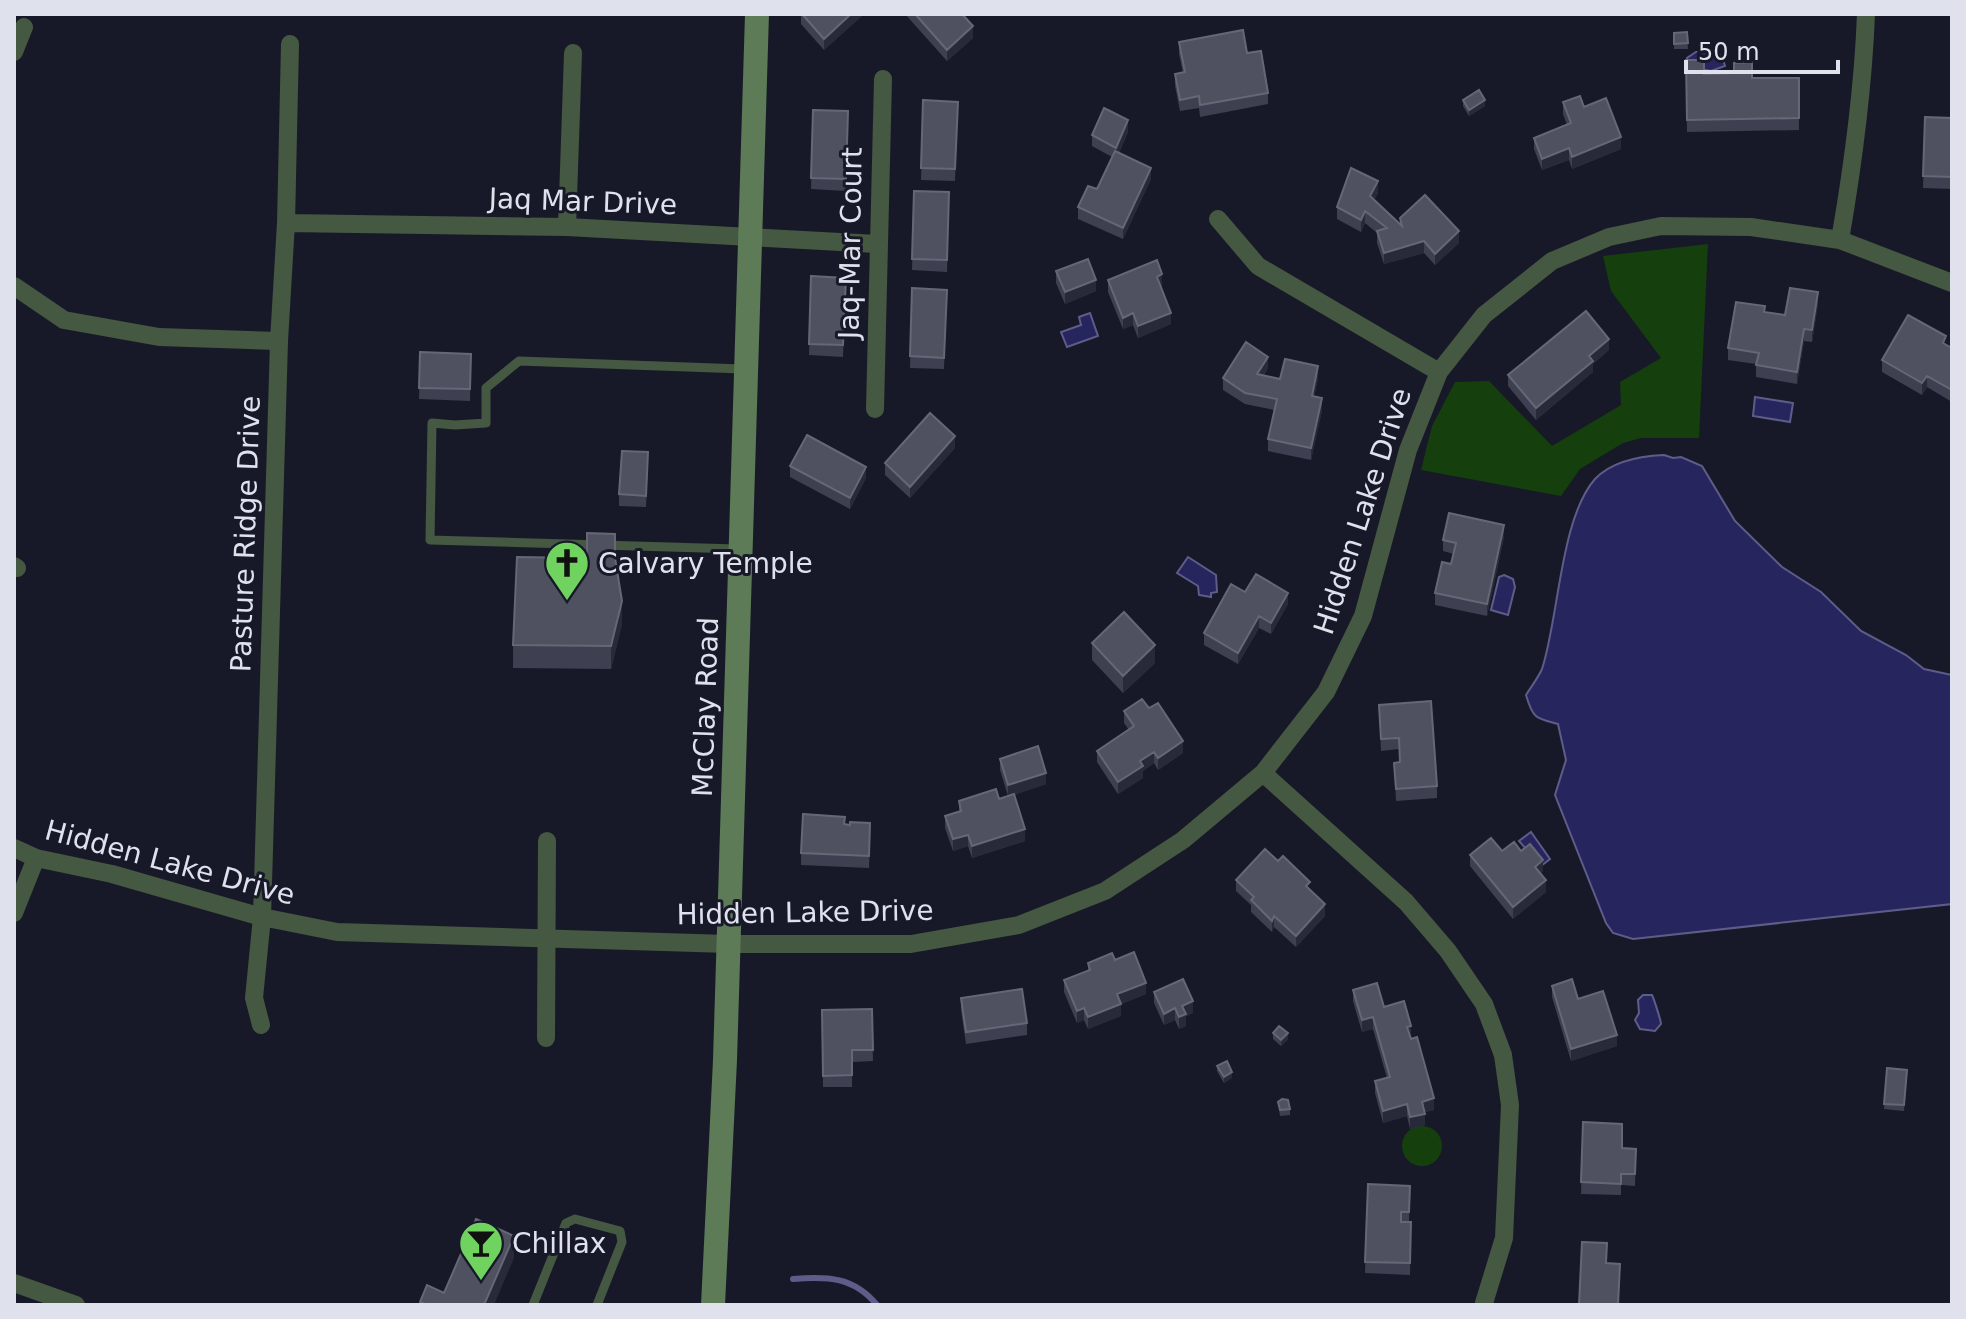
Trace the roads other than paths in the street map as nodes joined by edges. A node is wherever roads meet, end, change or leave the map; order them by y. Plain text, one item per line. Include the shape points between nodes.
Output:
1 (757, 14) edge
2 (1866, 14) edge
3 (24, 27) dead end
4 (290, 44) dead end
5 (14, 52) edge
6 (573, 53) dead end
7 (883, 79) dead end
8 (1218, 219) dead end
9 (286, 223) junction
10 (567, 227) junction
11 (750, 236) junction
12 (1840, 240) junction
13 (877, 244) junction
14 (1952, 283) edge
15 (14, 286) edge
16 (279, 341) junction
17 (746, 369) junction
18 (1439, 372) junction
19 (875, 409) dead end
20 (740, 549) junction
21 (1263, 773) junction
22 (547, 841) dead end
23 (14, 848) edge
24 (36, 858) junction
25 (14, 913) edge
26 (262, 917) junction
27 (545, 937) junction
28 (728, 944) junction
29 (261, 1025) dead end
30 (546, 1038) dead end
31 (14, 1283) edge
32 (1484, 1303) edge
33 (76, 1305) edge
34 (533, 1305) edge
35 (597, 1305) edge
36 (713, 1305) edge

1 - 11 main road, McClay Road
2 - 12 street via 1864,76
3 - 5 street
4 - 9 street, Pasture Ridge Drive
6 - 10 street
7 - 13 street, Jaq-Mar Court
8 - 18 street via 1258,266
9 - 10 street, Jaq Mar Drive
9 - 16 street, Pasture Ridge Drive
10 - 11 street, Jaq Mar Drive
11 - 13 street, Jaq Mar Drive
11 - 17 main road, McClay Road
12 - 14 street, Hidden Lake Drive
12 - 18 street, Hidden Lake Drive via 1751,227 1661,226 1609,237 1556,259 1484,315
13 - 19 street, Jaq-Mar Court
15 - 16 street via 64,320 159,337
16 - 26 street, Pasture Ridge Drive
17 - 20 main road, McClay Road
17 - 20 lane via 519,361 486,388 486,423 432,423 430,540
18 - 21 street, Hidden Lake Drive via 1408,450 1363,616 1326,692
20 - 28 main road, McClay Road
21 - 28 street, Hidden Lake Drive via 1183,840 1105,891 1019,925 911,944
21 - 32 street via 1406,902 1484,1004 1503,1055 1510,1105 1504,1238
22 - 27 street
23 - 24 street, Hidden Lake Drive
24 - 25 street
24 - 26 street, Hidden Lake Drive
26 - 27 street, Hidden Lake Drive via 337,932
26 - 29 street, Pasture Ridge Drive via 254,998
27 - 28 street, Hidden Lake Drive
27 - 30 street
28 - 36 main road, McClay Road
31 - 33 street
34 - 35 lane via 566,1223 575,1219 620,1231 622,1242

